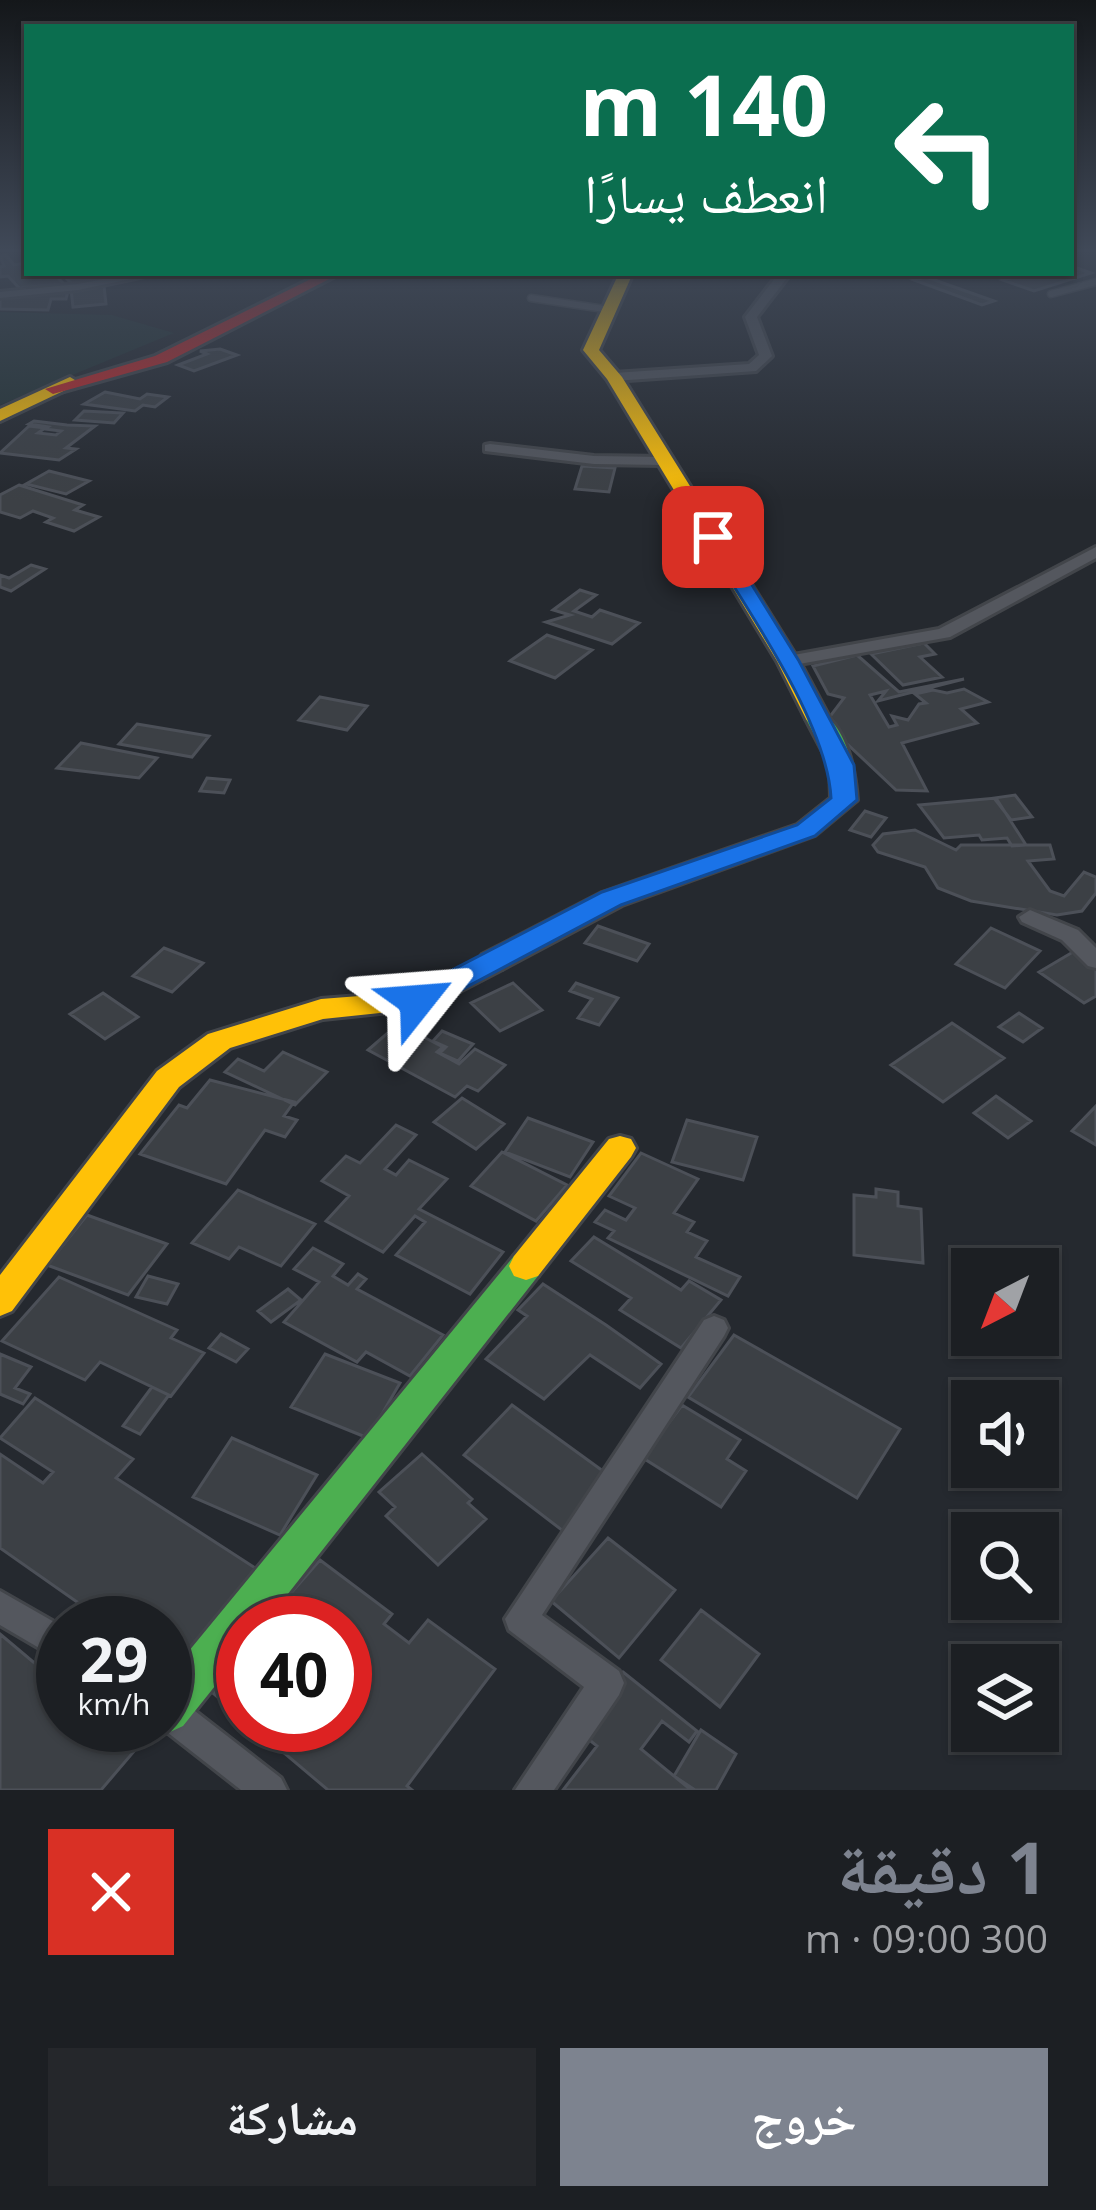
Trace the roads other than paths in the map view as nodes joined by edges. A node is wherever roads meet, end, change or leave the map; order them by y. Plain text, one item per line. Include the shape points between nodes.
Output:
1 (192, 335) edge
2 (595, 335) edge
3 (758, 335) edge
4 (614, 376) junction
5 (0, 416) edge
6 (490, 448) dead end
7 (664, 460) junction
8 (1096, 552) edge
9 (788, 661) junction
10 (1030, 917) dead end
11 (1096, 961) edge
12 (620, 1148) dead end
13 (0, 1301) edge
14 (714, 1328) dead end
15 (0, 1607) edge
16 (36, 1629) edge
17 (192, 1679) edge
18 (192, 1730) edge
19 (269, 1790) edge
20 (532, 1790) edge

1 - 5 street
2 - 4 street via 591,350
3 - 4 street via 766,356 752,368
4 - 7 street
6 - 7 street
7 - 9 street
8 - 9 street via 944,633
9 - 13 street via 842,765 844,800 806,830 612,898 417,1001 321,1009 219,1041 168,1079
10 - 11 street via 1070,934
12 - 17 street
14 - 20 street via 521,1619 607,1683
15 - 16 street
18 - 19 street

